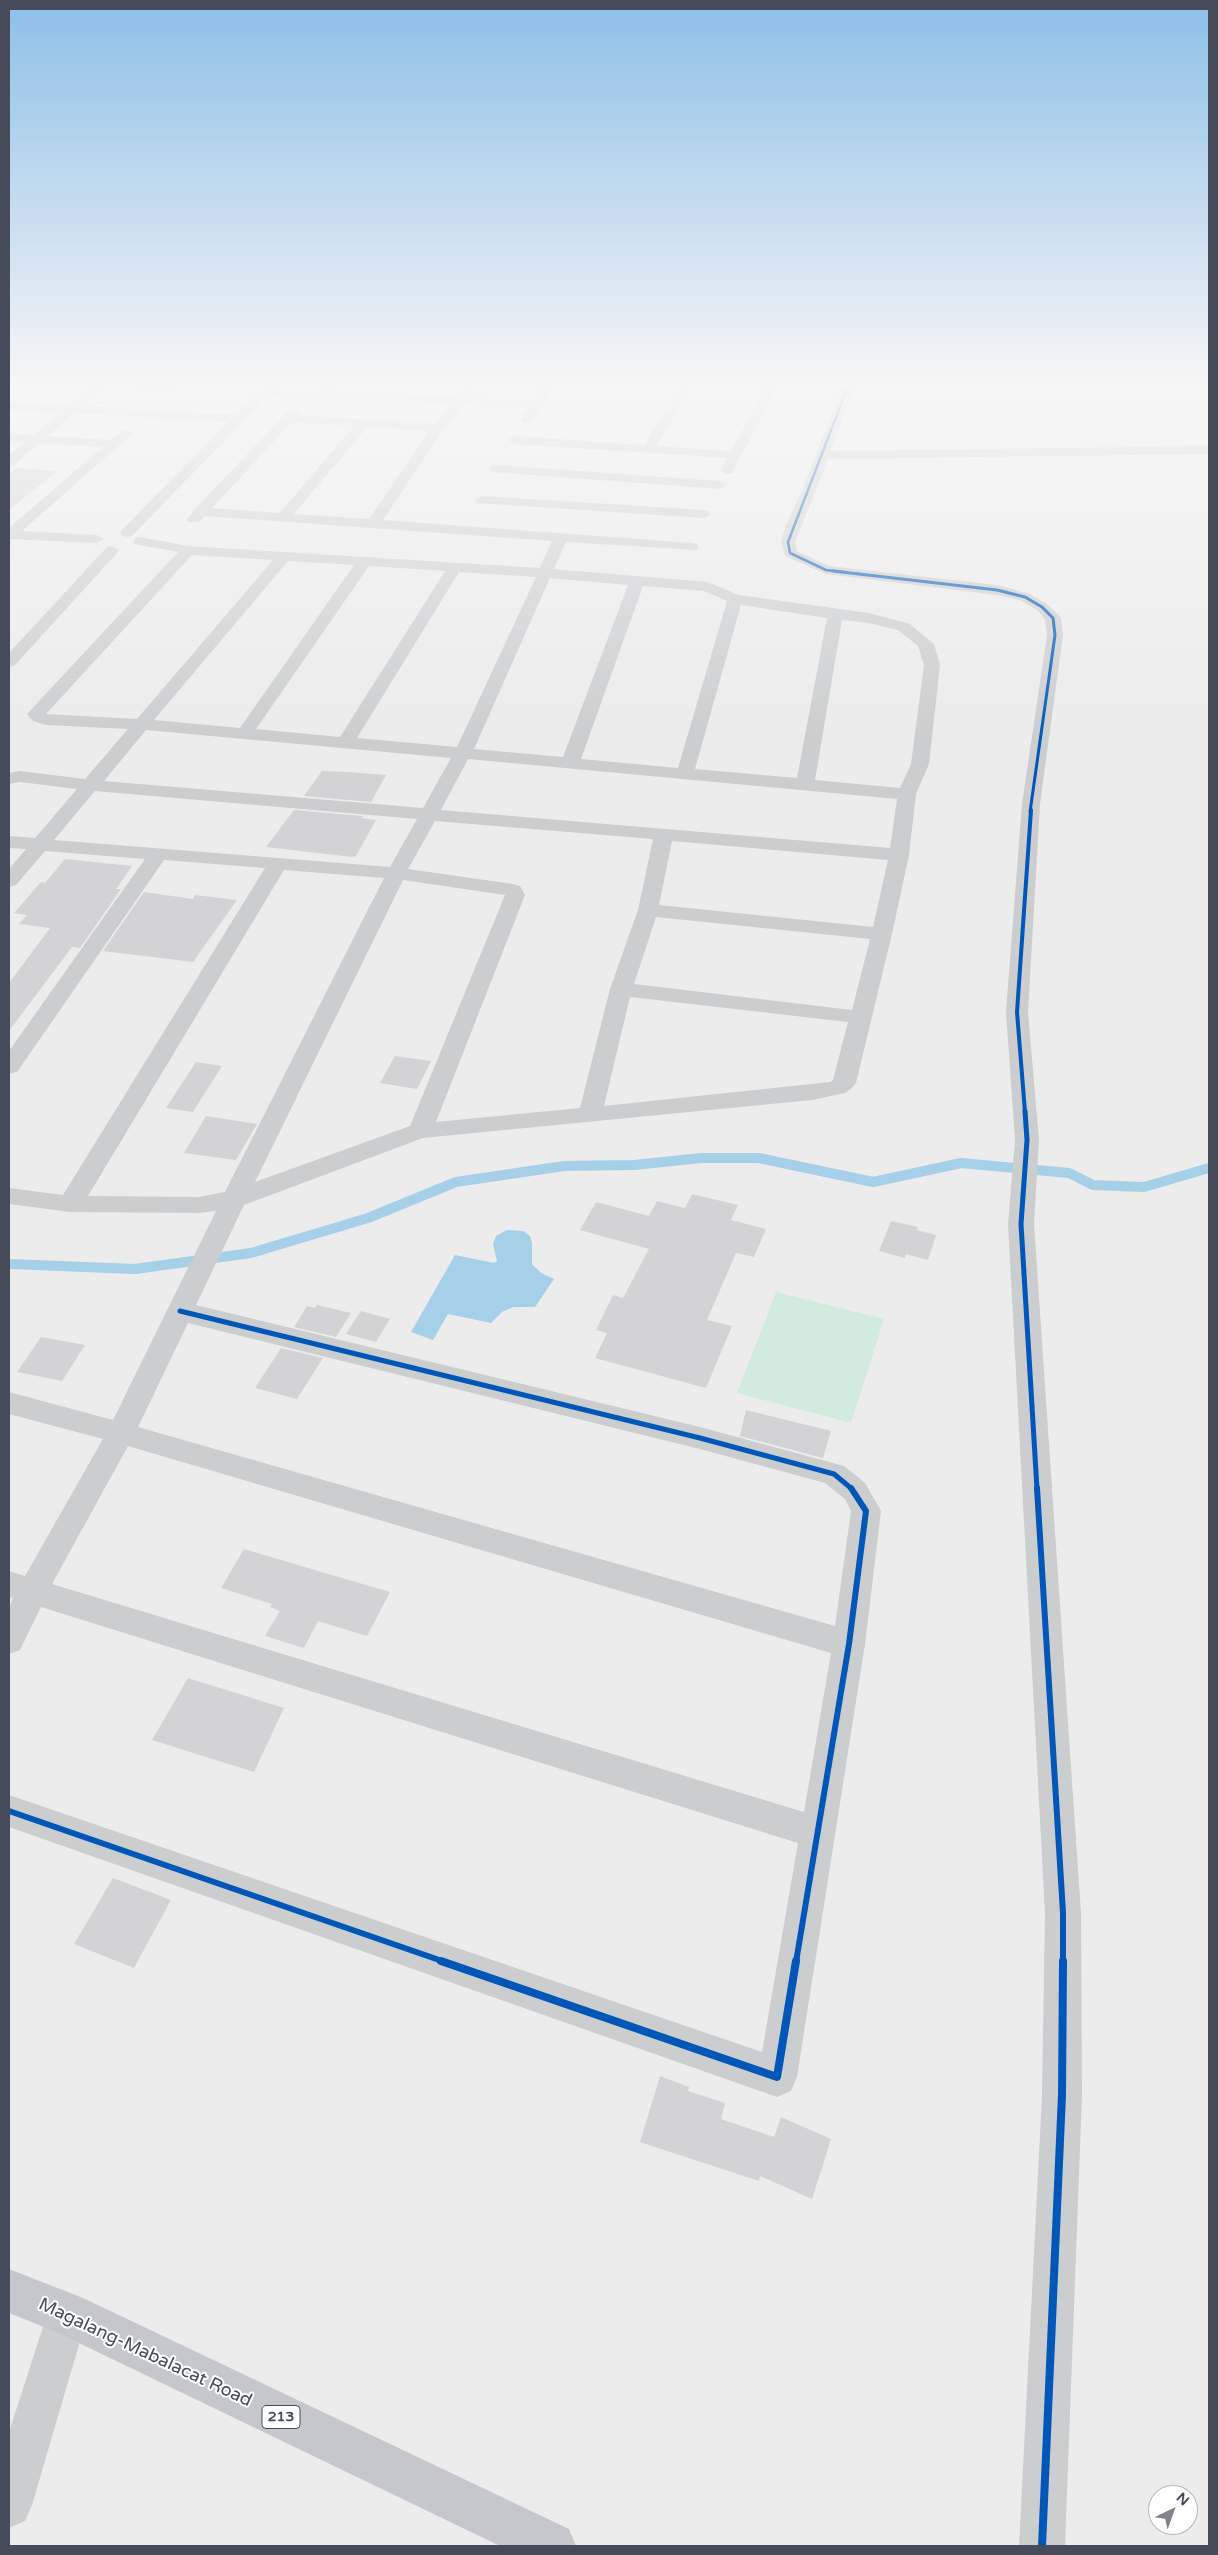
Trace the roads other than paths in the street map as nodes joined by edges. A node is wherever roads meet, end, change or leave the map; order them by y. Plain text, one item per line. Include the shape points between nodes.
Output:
1 (49, 500) edge
2 (165, 500) edge
3 (212, 500) edge
4 (298, 500) edge
5 (389, 500) edge
6 (481, 500) edge
7 (712, 500) edge
8 (804, 500) edge
9 (477, 508) junction
10 (704, 514) junction
11 (284, 517) junction
12 (373, 524) junction
13 (463, 531) junction
14 (9, 535) edge
15 (134, 537) junction
16 (561, 538) junction
17 (102, 545) junction
18 (188, 550) junction
19 (283, 557) junction
20 (364, 562) junction
21 (454, 568) junction
22 (544, 572) junction
23 (637, 581) junction
24 (50, 595) dead end
25 (735, 599) junction
26 (835, 615) junction
27 (9, 662) edge
28 (141, 724) junction
29 (245, 733) junction
30 (346, 742) junction
31 (462, 753) junction
32 (570, 763) junction
33 (685, 773) junction
34 (12, 775) edge
35 (805, 784) junction
36 (89, 785) junction
37 (907, 794) junction
38 (428, 814) junction
39 (664, 833) junction
40 (9, 842) edge
41 (38, 845) junction
42 (899, 855) junction
43 (157, 856) junction
44 (278, 864) junction
45 (396, 873) junction
46 (9, 881) edge
47 (648, 910) junction
48 (882, 934) junction
49 (621, 989) junction
50 (859, 1016) junction
51 (9, 1067) edge
52 (590, 1115) junction
53 (420, 1131) junction
54 (9, 1196) edge
55 (234, 1198) junction
56 (70, 1204) junction
57 (215, 1237) joint
58 (186, 1300) junction
59 (9, 1403) edge
60 (121, 1433) junction
61 (21, 1588) edge
62 (9, 1640) edge
63 (849, 1644) junction
64 (9, 1811) edge
65 (816, 1832) junction
66 (9, 2291) edge
67 (67, 2314) junction
68 (9, 2505) edge
69 (552, 2546) edge
70 (1042, 2546) edge

1 - 14 street
2 - 15 street
3 - 11 street via 197,516
4 - 11 street
5 - 12 street
6 - 9 street
7 - 10 street
8 - 70 street via 788,542 790,553 826,570 998,590 1024,597 1053,618 1056,635 1031,804 1017,1012 1027,1140 1021,1224 1063,1913 1062,2095
9 - 10 street
9 - 13 street
10 - 16 street via 691,551
11 - 12 street
12 - 13 street
13 - 16 street
14 - 17 street
15 - 17 street via 126,548
15 - 18 street
16 - 22 street
17 - 24 street
17 - 27 street
18 - 19 street
18 - 28 street via 36,714 46,720
19 - 20 street
19 - 28 street
20 - 21 street
20 - 29 street
21 - 22 street
21 - 30 street
22 - 23 street
22 - 31 street
23 - 25 street via 707,587
23 - 32 street
25 - 26 street
25 - 33 street
26 - 35 street
26 - 37 street via 869,618 904,627 926,644 932,665 920,764
28 - 29 street
28 - 36 street
29 - 30 street
30 - 31 street
31 - 32 street
31 - 38 street
32 - 33 street
33 - 35 street
34 - 36 street
35 - 37 street
36 - 38 street
36 - 41 street
37 - 42 street
38 - 39 street
38 - 45 street
39 - 42 street
39 - 47 street
40 - 41 street
41 - 43 street
41 - 46 street
42 - 48 street
43 - 44 street
43 - 51 street
44 - 45 street
44 - 56 street
45 - 53 street via 503,887 513,890 515,895
45 - 55 street
47 - 48 street
47 - 49 street
48 - 50 street
49 - 50 street
49 - 52 street
50 - 52 street via 844,1083 837,1088
52 - 53 street
53 - 55 street
54 - 56 street
55 - 56 street via 199,1205
55 - 57 street
57 - 58 street
58 - 60 street
58 - 63 street via 834,1474 855,1491 866,1511
59 - 60 street
60 - 61 street
60 - 63 street
61 - 62 street
61 - 65 street
63 - 65 street
64 - 65 street via 777,2077
66 - 67 main road, Magalang-Mabalacat Road / 213
67 - 68 street
67 - 69 main road, Magalang-Mabalacat Road / 213

